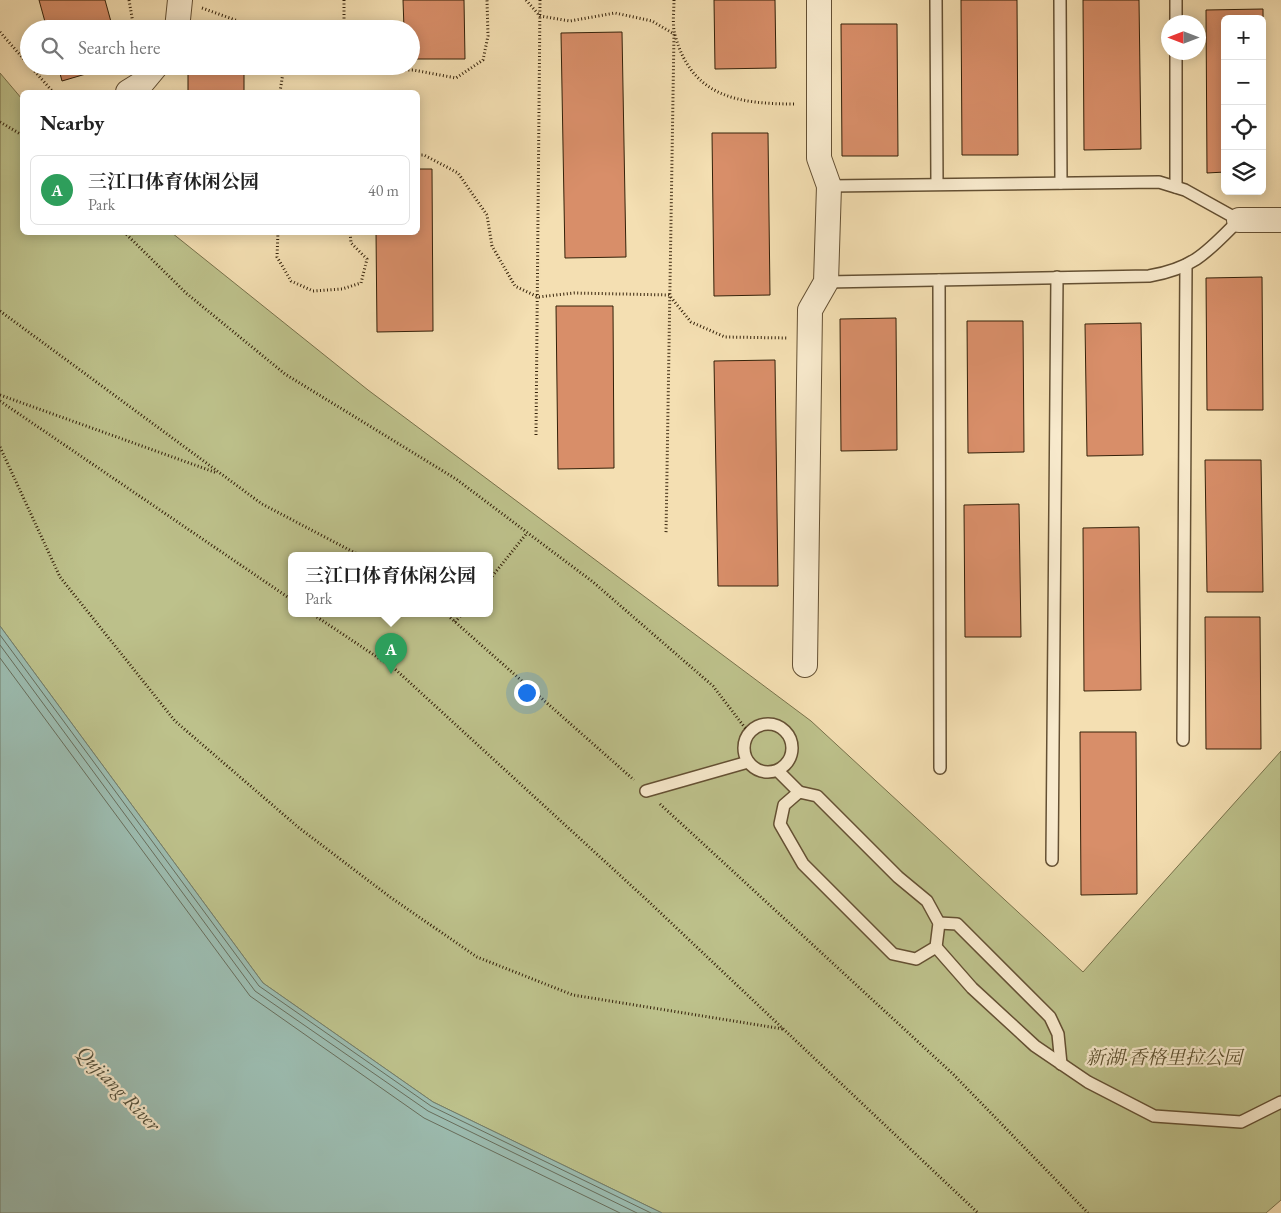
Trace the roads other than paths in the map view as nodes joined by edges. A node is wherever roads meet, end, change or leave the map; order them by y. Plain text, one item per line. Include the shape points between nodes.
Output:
1 (819, 0) edge
2 (936, 0) edge
3 (1060, 0) edge
4 (1176, 0) edge
5 (191, 4) edge
6 (1176, 15) edge
7 (182, 20) edge
8 (1176, 60) edge
9 (148, 75) edge
10 (131, 90) edge
11 (1060, 183) junction
12 (937, 184) junction
13 (829, 186) junction
14 (1176, 187) junction
15 (1239, 220) junction
16 (1281, 220) edge
17 (1186, 265) junction
18 (1057, 278) junction
19 (939, 280) junction
20 (826, 282) junction
21 (805, 665) dead end
22 (1183, 740) dead end
23 (748, 762) junction
24 (940, 768) dead end
25 (778, 771) junction
26 (646, 791) road end
27 (799, 792) junction
28 (1052, 860) dead end
29 (939, 923) junction
30 (936, 947) junction
31 (1061, 1064) junction
32 (1281, 1102) edge

1 - 13 street via 819,158
2 - 12 lane
3 - 11 lane
4 - 6 lane
5 - 7 street
8 - 14 lane
9 - 10 street
11 - 12 lane
11 - 14 lane via 1159,182
12 - 13 lane
13 - 20 street
14 - 15 lane
15 - 16 street
15 - 17 lane via 1202,257
17 - 18 lane via 1174,272 1150,276
17 - 22 lane
18 - 19 lane
18 - 28 lane
19 - 20 lane
19 - 24 lane
20 - 21 street via 810,310
23 - 25 lane via 762,771
23 - 25 lane via 744,747 750,733 770,724 789,736 792,752
23 - 26 lane
25 - 27 lane
27 - 29 lane via 818,796 898,877 927,901
27 - 30 lane via 784,805 780,824 803,864 893,954 916,959
29 - 30 lane
29 - 31 lane via 957,924 1050,1017 1058,1034
30 - 31 lane via 972,988 1035,1046
31 - 32 lane via 1088,1082 1154,1116 1241,1122

